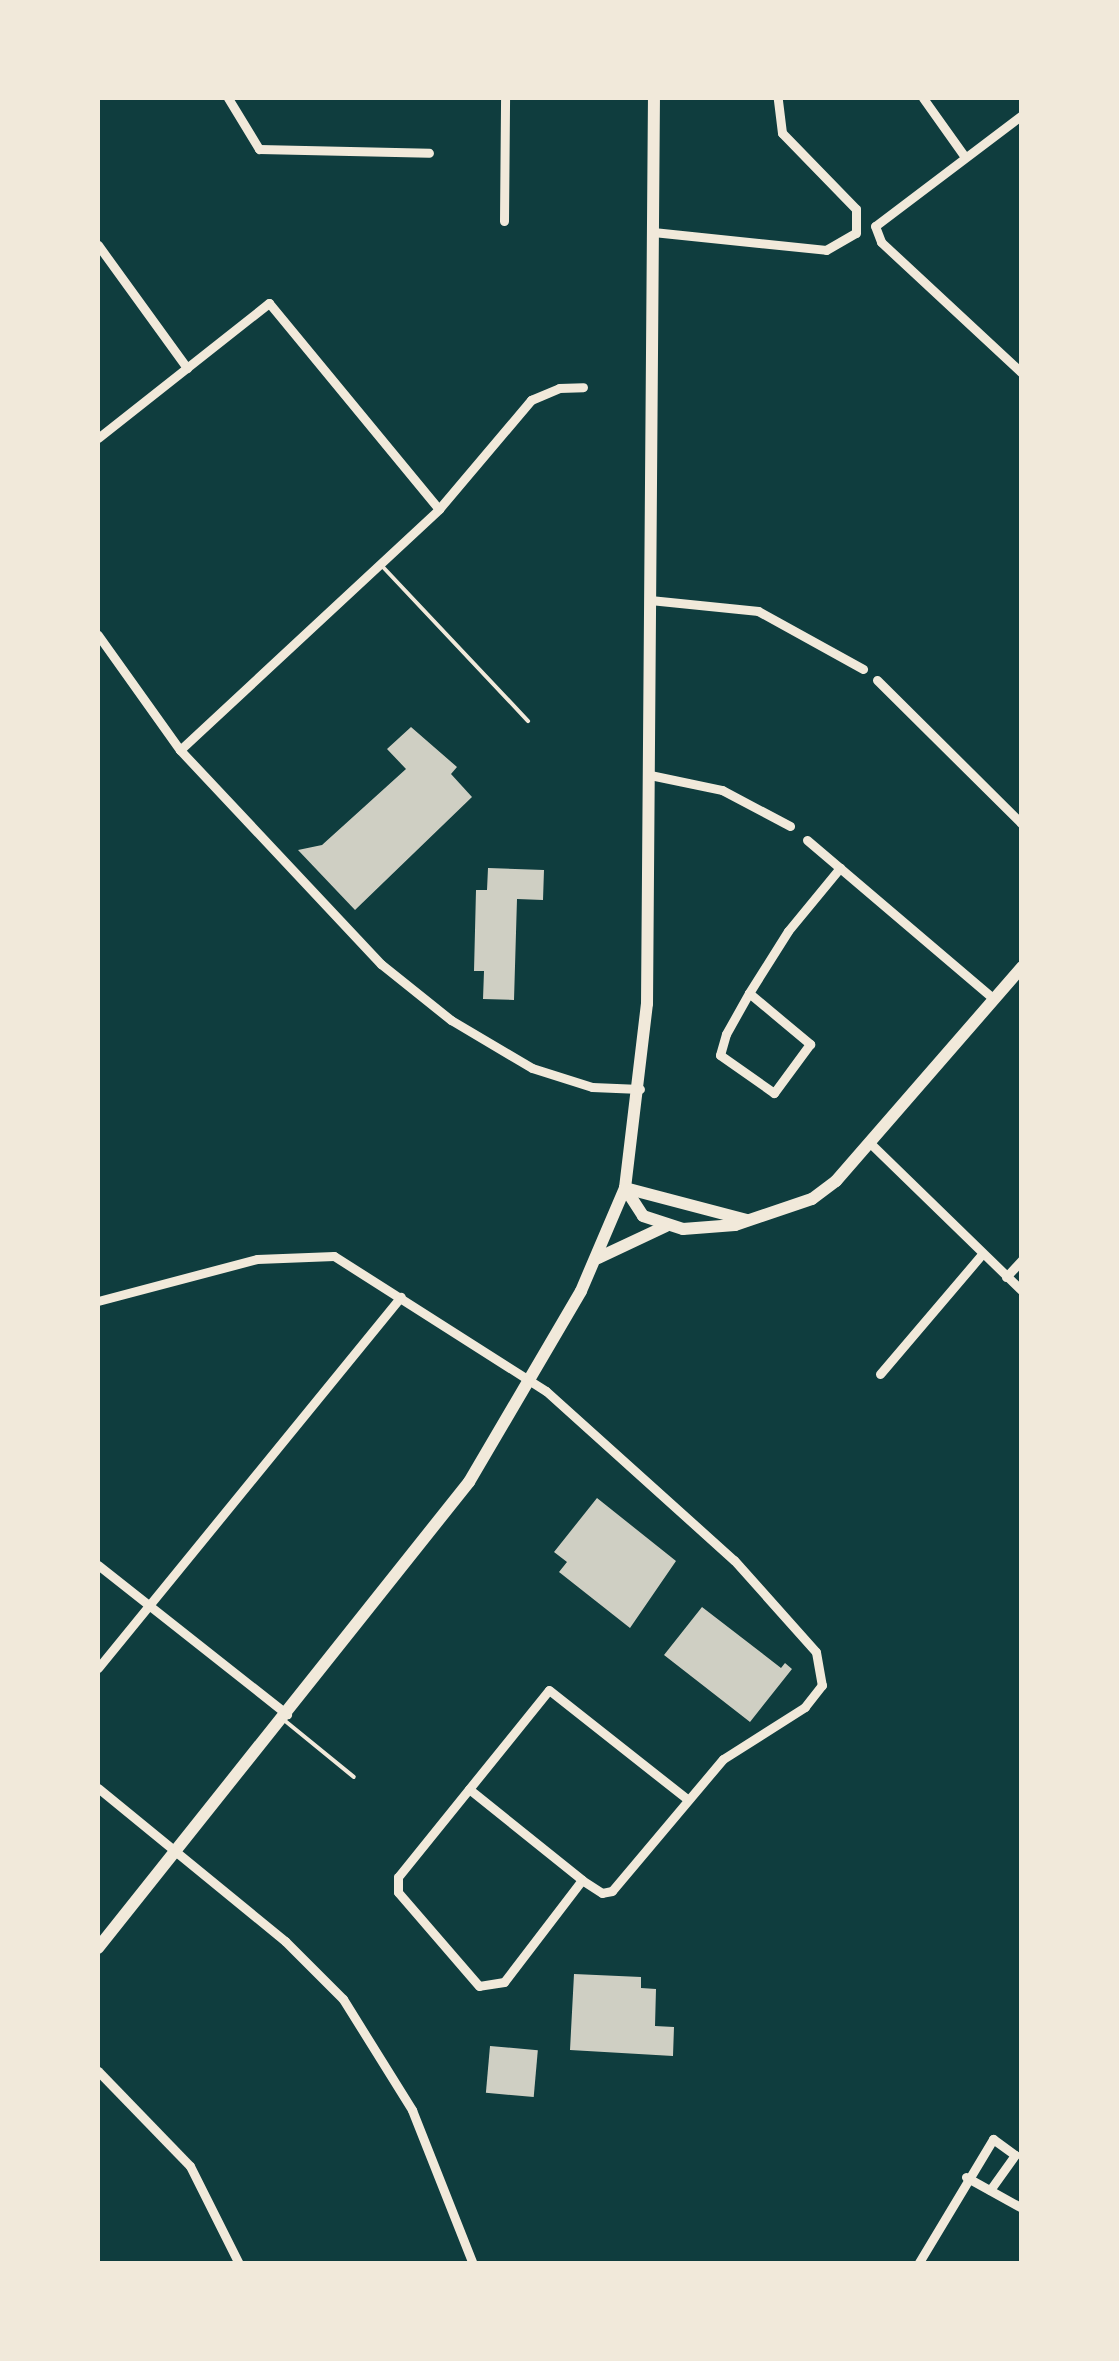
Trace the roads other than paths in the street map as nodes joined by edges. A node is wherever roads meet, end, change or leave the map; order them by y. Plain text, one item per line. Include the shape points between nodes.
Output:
1 (228, 98) edge
2 (506, 98) edge
3 (654, 98) edge
4 (778, 98) edge
5 (923, 98) edge
6 (1022, 116) edge
7 (428, 152) dead end
8 (965, 157) junction
9 (504, 221) dead end
10 (653, 232) junction
11 (98, 244) edge
12 (187, 368) junction
13 (1022, 374) edge
14 (583, 388) dead end
15 (98, 438) edge
16 (439, 509) junction
17 (382, 566) junction
18 (650, 600) junction
19 (98, 634) edge
20 (862, 669) dead end
21 (877, 680) dead end
22 (528, 721) dead end
23 (180, 750) junction
24 (650, 775) junction
25 (1022, 824) edge
26 (790, 826) dead end
27 (807, 840) dead end
28 (840, 868) junction
29 (1022, 967) edge
30 (748, 993) junction
31 (994, 999) junction
32 (640, 1089) junction
33 (870, 1142) junction
34 (626, 1188) junction
35 (749, 1220) junction
36 (666, 1226) junction
37 (982, 1254) junction
38 (598, 1258) junction
39 (1022, 1260) edge
40 (1006, 1277) junction
41 (1022, 1291) edge
42 (400, 1297) junction
43 (98, 1301) edge
44 (880, 1374) dead end
45 (532, 1380) junction
46 (98, 1565) edge
47 (151, 1606) junction
48 (98, 1668) edge
49 (285, 1716) junction
50 (354, 1777) dead end
51 (98, 1788) edge
52 (468, 1789) junction
53 (687, 1799) junction
54 (175, 1850) junction
55 (582, 1880) junction
56 (98, 1948) edge
57 (98, 2071) edge
58 (966, 2177) junction
59 (990, 2190) junction
60 (1022, 2208) edge
61 (240, 2264) edge
62 (473, 2264) edge
63 (918, 2264) edge

1 - 7 street via 259,149
2 - 9 street
3 - 10 main road
4 - 10 street via 782,132 856,209 860,226 849,240 826,250
5 - 8 street
6 - 8 street
8 - 13 street via 875,226 882,242
10 - 18 main road
11 - 12 street
12 - 15 street
12 - 16 street via 270,303
14 - 16 street via 559,388 532,400
16 - 17 street
17 - 22 lane
17 - 23 street
18 - 20 street via 758,611
18 - 24 main road
19 - 23 street
21 - 25 street
23 - 32 street via 362,948 450,1020 558,1081
24 - 26 street via 722,790
24 - 32 main road
27 - 28 street
28 - 30 street
28 - 31 street
29 - 31 main road
30 - 30 street via 720,1055 774,1093 810,1044
31 - 33 main road
32 - 34 main road
33 - 35 main road via 812,1199
33 - 37 street
34 - 35 main road
34 - 36 main road via 643,1216
34 - 38 main road
35 - 36 main road via 721,1228
36 - 38 main road
37 - 40 street
37 - 44 street
38 - 45 main road
39 - 40 street
40 - 41 street
42 - 43 street via 318,1252 257,1259
42 - 45 street
42 - 47 street
45 - 49 main road via 470,1482
45 - 53 street via 734,1560 816,1652 822,1685 785,1720 723,1759
46 - 47 street
47 - 48 street
47 - 49 street
49 - 50 lane
49 - 54 main road
51 - 54 street
52 - 53 street via 549,1690
52 - 55 street
52 - 55 street via 398,1877 398,1892 479,1986 504,1982
53 - 55 street via 612,1891
54 - 56 main road
54 - 62 street via 285,1941 366,2028 426,2137
57 - 61 street via 190,2166
58 - 59 street
58 - 59 street via 993,2139 1016,2155
58 - 63 street
59 - 60 street

